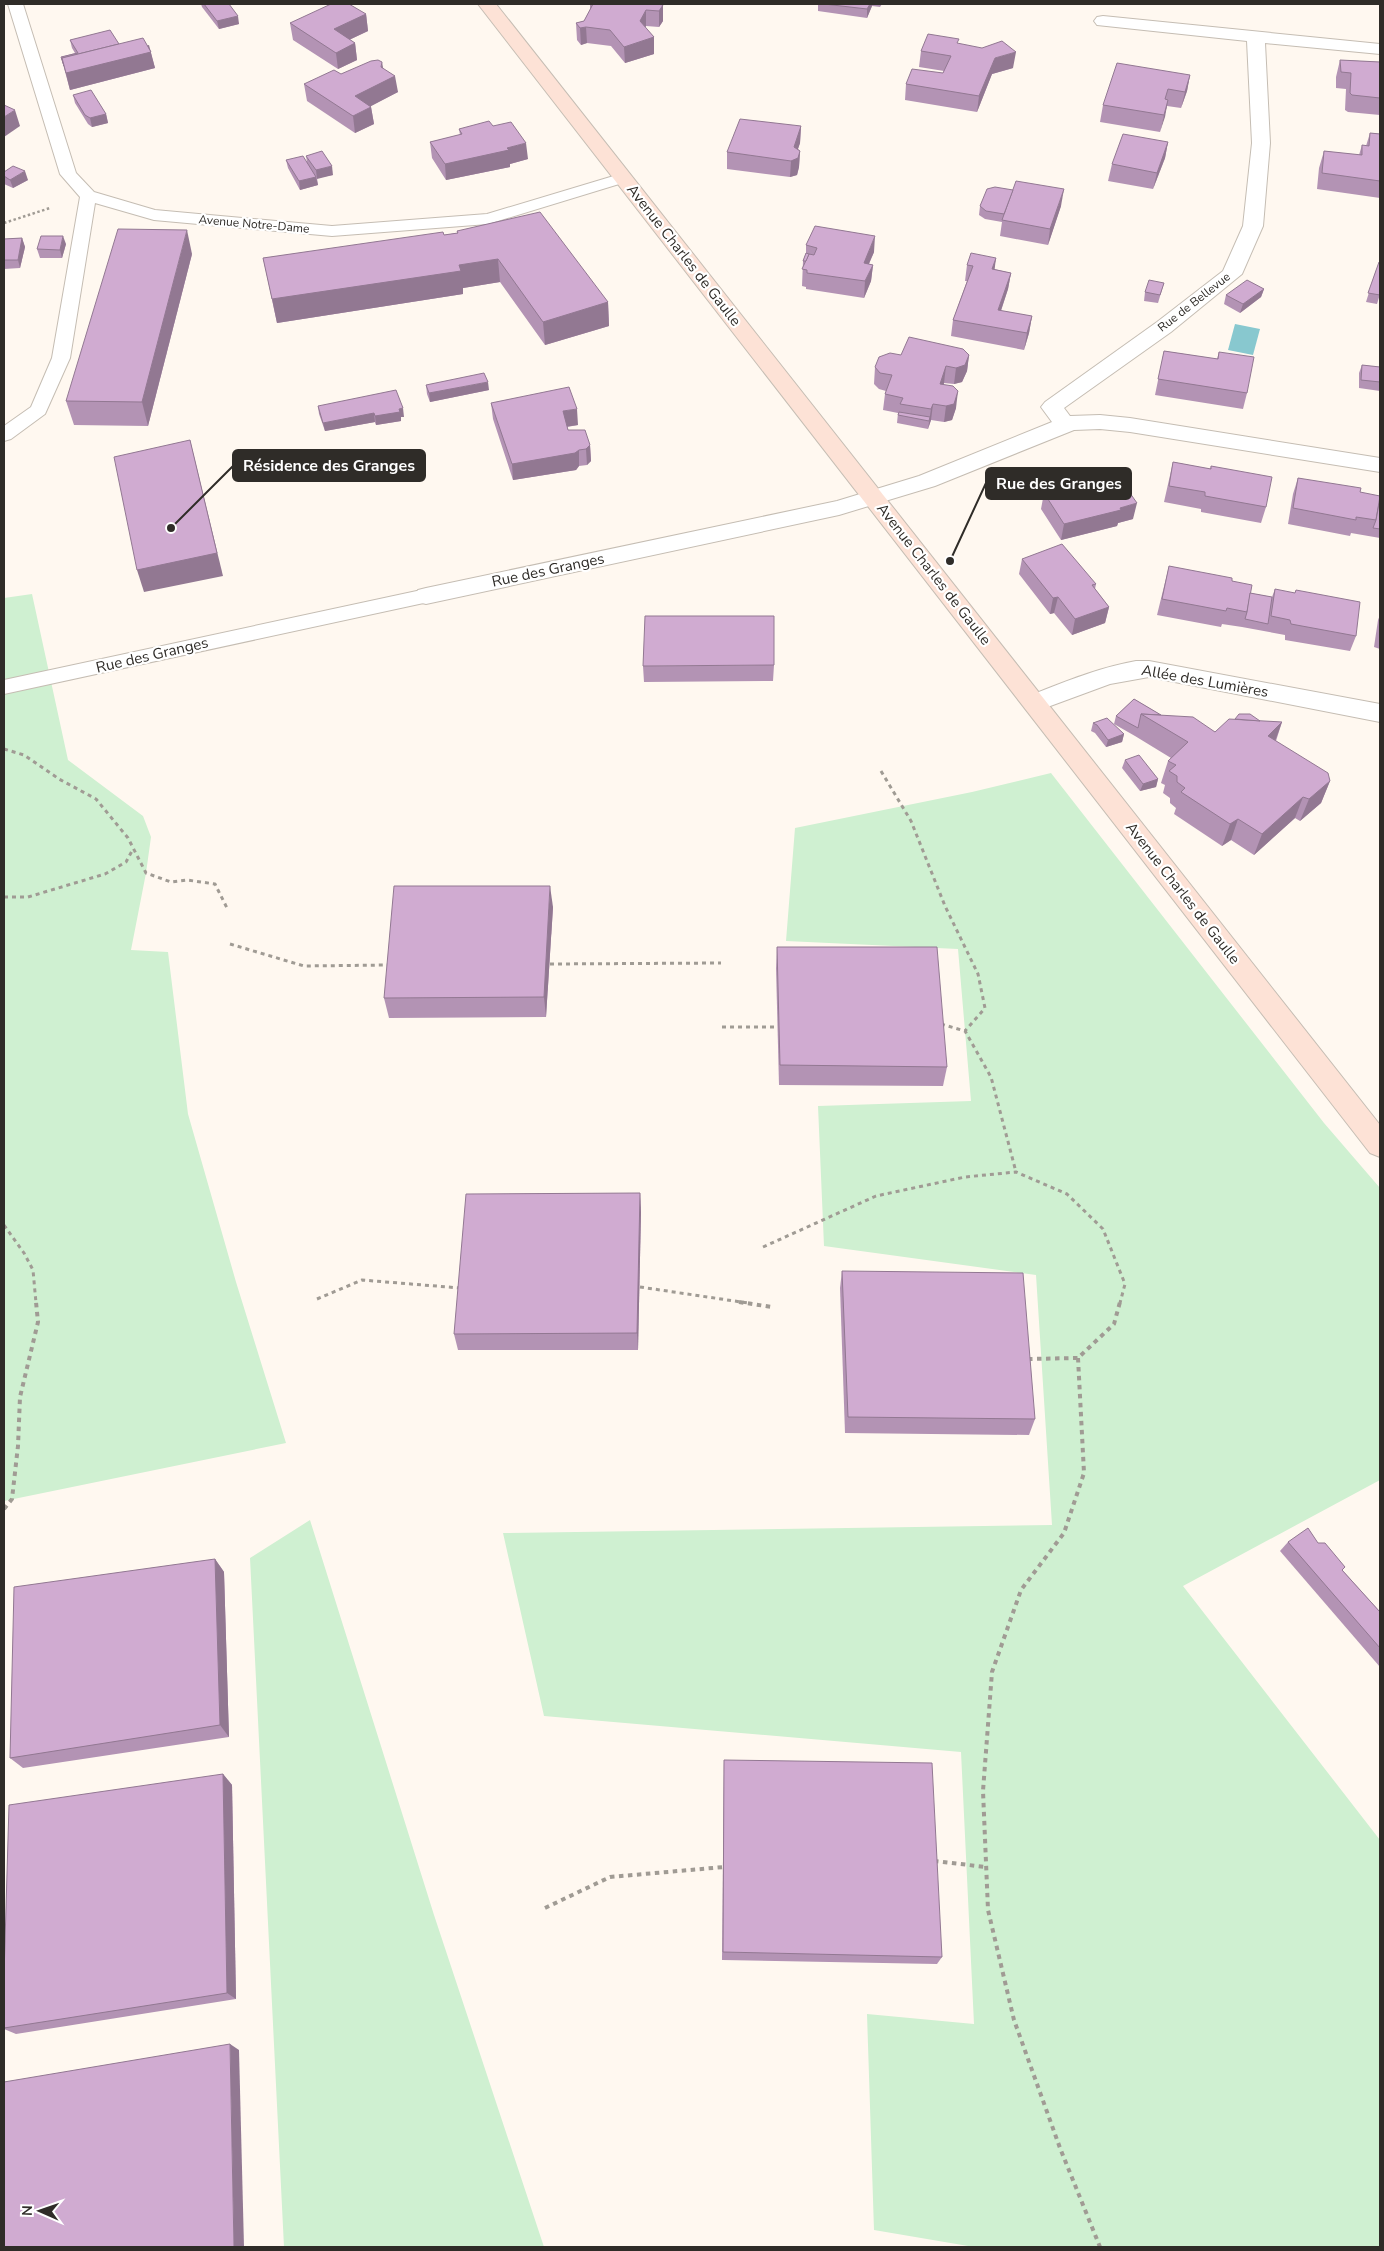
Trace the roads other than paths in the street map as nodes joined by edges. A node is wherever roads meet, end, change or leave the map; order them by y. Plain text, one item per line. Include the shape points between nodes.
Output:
1 (15, 4) edge
2 (489, 4) edge
3 (1103, 21) dead end
4 (1256, 37) junction
5 (1380, 49) edge
6 (623, 178) junction
7 (88, 196) junction
8 (1066, 425) junction
9 (4, 435) edge
10 (1380, 465) edge
11 (874, 498) junction
12 (426, 596) joint
13 (4, 687) edge
14 (1034, 703) junction
15 (1380, 713) edge
16 (1380, 1145) edge

1 - 7 lane via 68,174
2 - 6 main road, Avenue Charles de Gaulle
3 - 4 street
4 - 5 street
4 - 8 street, Rue de Bellevue via 1261,143 1253,226 1232,274 1052,407
6 - 7 lane, Avenue Notre-Dame via 488,219 332,231 154,215
6 - 11 main road, Avenue Charles de Gaulle
7 - 9 lane via 61,358 38,410
8 - 10 street, Rue des Granges via 1082,422 1130,425
8 - 11 street, Rue des Granges via 927,481
11 - 12 street, Rue des Granges
11 - 14 main road, Avenue Charles de Gaulle
12 - 13 lane, Rue des Granges
14 - 15 street, Allée des Lumières via 1118,673 1142,669
14 - 16 main road, Avenue Charles de Gaulle

